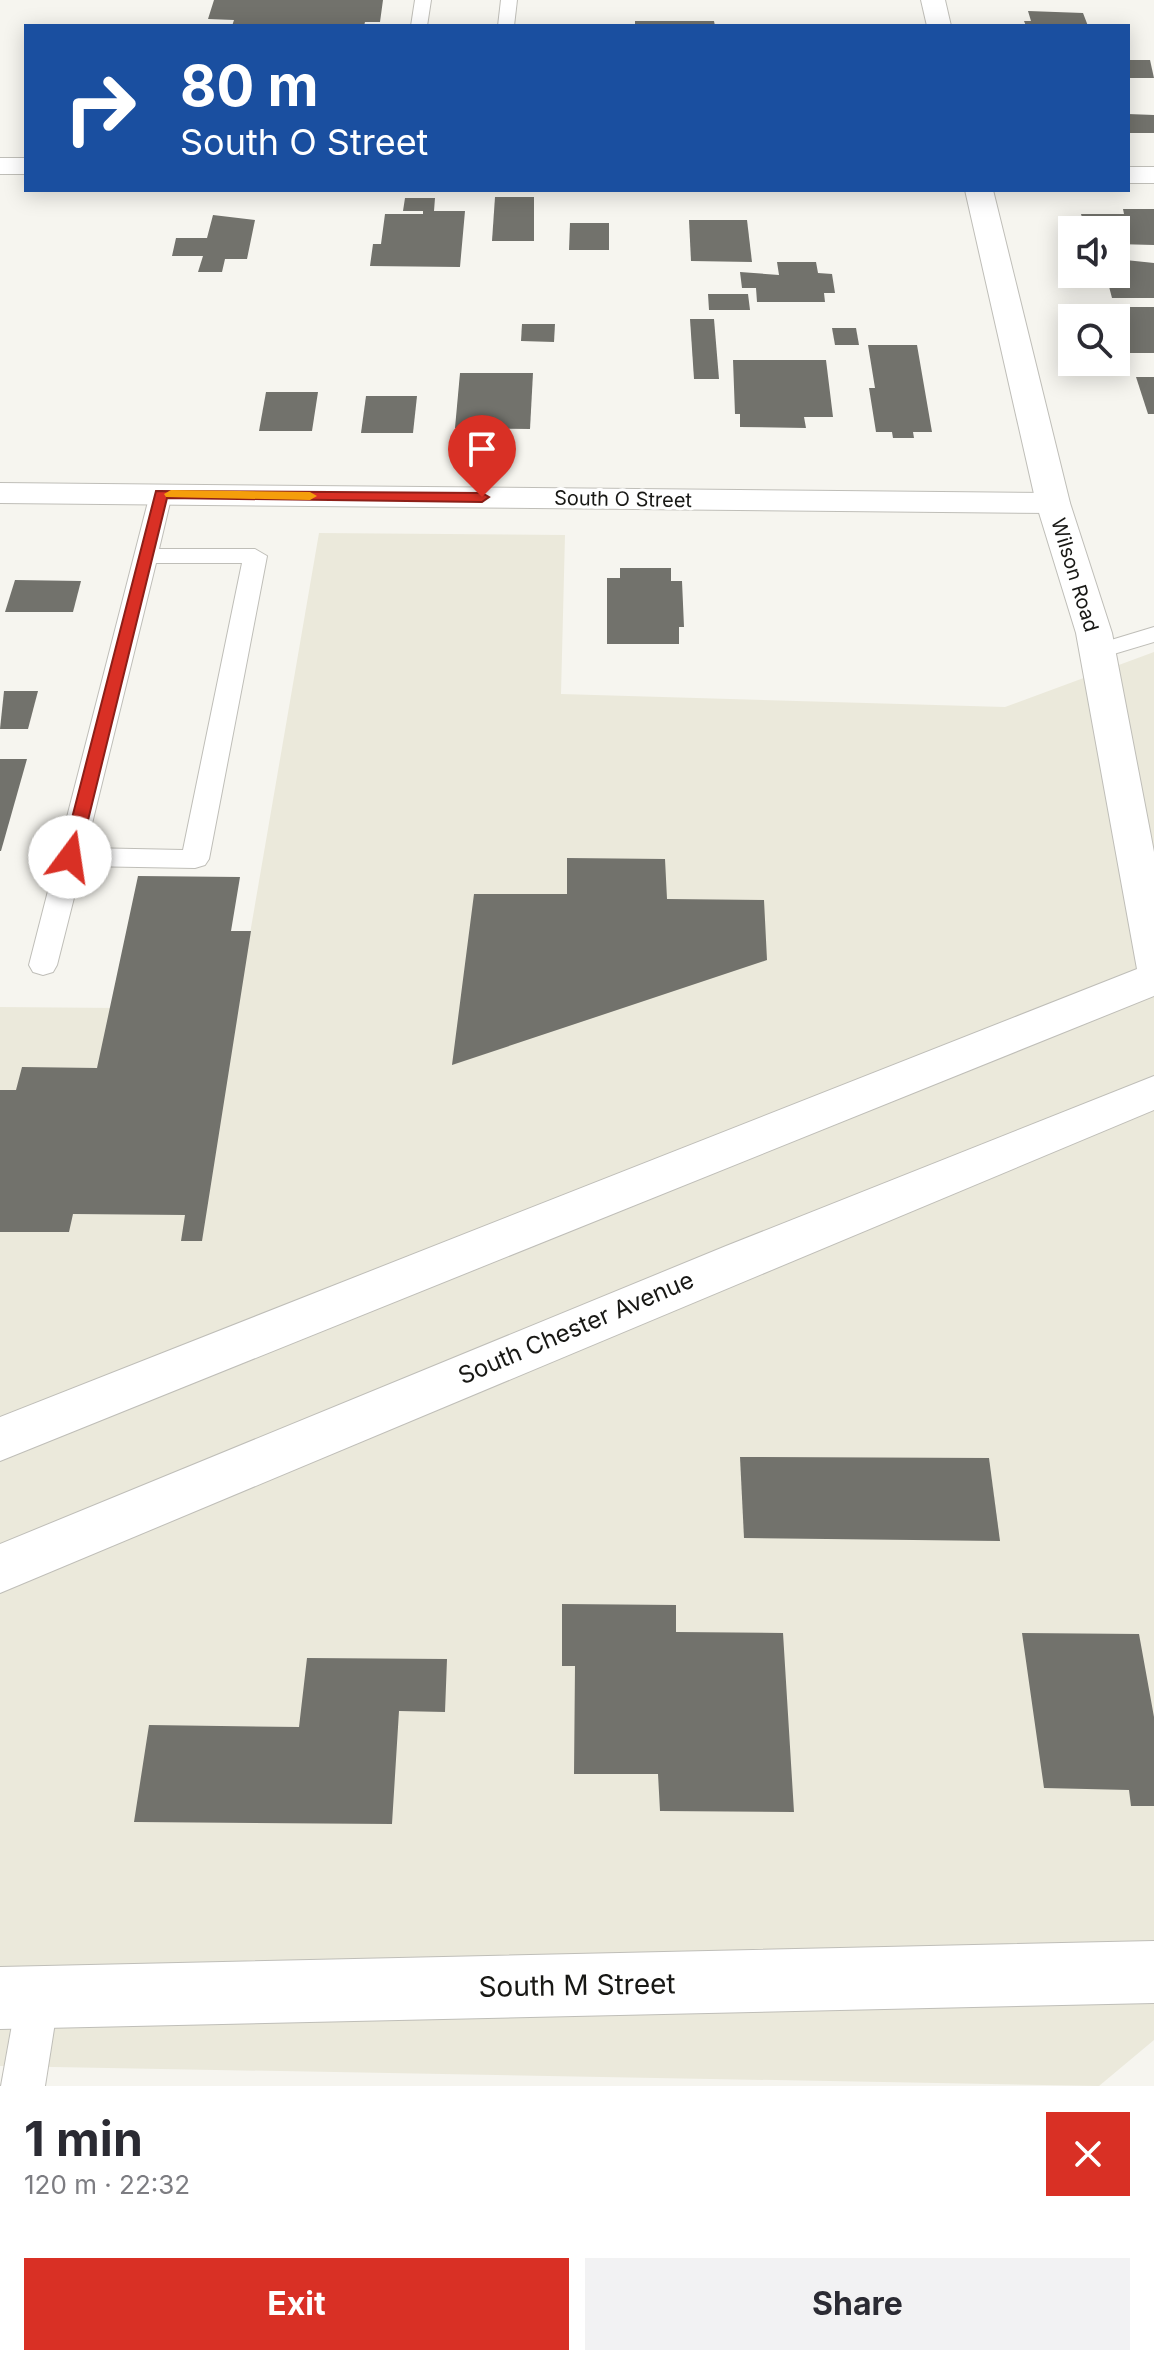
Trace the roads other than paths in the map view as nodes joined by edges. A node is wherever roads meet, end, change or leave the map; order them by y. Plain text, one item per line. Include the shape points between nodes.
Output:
1 (423, 0) edge
2 (509, 0) edge
3 (933, 0) edge
4 (419, 24) edge
5 (506, 24) edge
6 (939, 24) edge
7 (0, 166) edge
8 (24, 166) edge
9 (1130, 175) edge
10 (1154, 175) edge
11 (979, 192) edge
12 (0, 493) edge
13 (161, 494) junction
14 (1053, 503) junction
15 (146, 556) junction
16 (1154, 634) edge
17 (1097, 652) junction
18 (70, 857) junction
19 (1154, 963) edge
20 (43, 965) dead end
21 (1154, 979) edge
22 (1154, 1092) edge
23 (0, 1439) edge
24 (0, 1569) edge
25 (1154, 1972) edge
26 (19, 1997) edge
27 (23, 2086) edge

1 - 4 lane
2 - 5 lane
3 - 6 street
7 - 8 street
9 - 10 street
11 - 14 street, Wilson Road
12 - 13 street, South O Street
13 - 14 street, South O Street
13 - 15 lane
14 - 17 street, Wilson Road
15 - 18 lane
15 - 18 lane via 255,556 195,859
16 - 17 lane
17 - 19 street, Wilson Road
18 - 20 lane
21 - 23 street
22 - 24 street, South Chester Avenue
25 - 26 street, South M Street
26 - 27 lane

